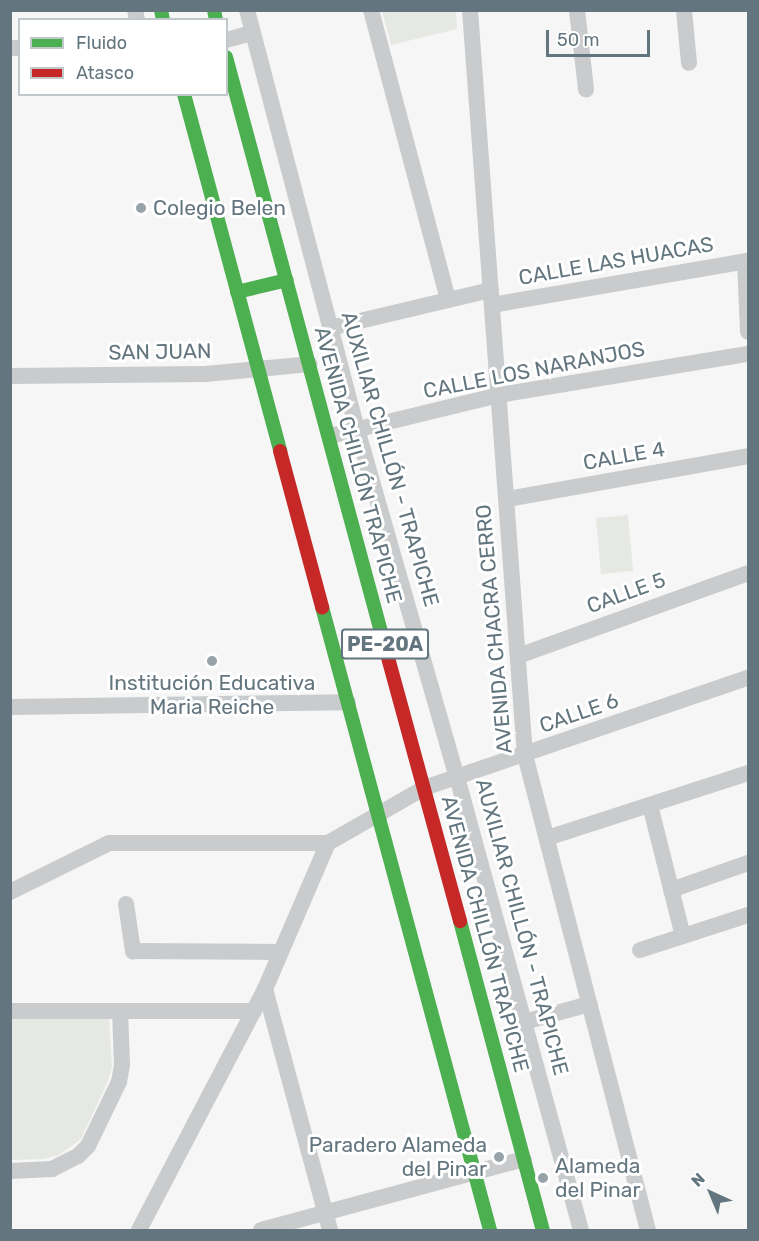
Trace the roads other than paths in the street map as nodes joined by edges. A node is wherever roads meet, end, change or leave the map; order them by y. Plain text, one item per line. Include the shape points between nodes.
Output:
1 (247, 10) edge
2 (371, 10) edge
3 (470, 10) edge
4 (577, 10) edge
5 (684, 10) edge
6 (253, 33) junction
7 (228, 39) edge
8 (688, 63) dead end
9 (228, 64) edge
10 (586, 89) dead end
11 (185, 96) edge
12 (747, 261) edge
13 (287, 280) junction
14 (237, 292) junction
15 (491, 298) junction
16 (448, 299) junction
17 (330, 328) junction
18 (748, 332) edge
19 (748, 354) edge
20 (310, 364) junction
21 (258, 371) junction
22 (10, 376) edge
23 (499, 395) junction
24 (357, 429) junction
25 (330, 436) junction
26 (748, 456) edge
27 (507, 499) junction
28 (748, 573) edge
29 (518, 656) junction
30 (748, 678) edge
31 (348, 702) junction
32 (10, 707) edge
33 (525, 755) junction
34 (748, 773) edge
35 (457, 777) junction
36 (424, 788) junction
37 (650, 805) junction
38 (378, 816) junction
39 (547, 838) junction
40 (328, 843) junction
41 (748, 863) edge
42 (671, 890) junction
43 (10, 892) edge
44 (126, 904) dead end
45 (748, 915) edge
46 (682, 936) junction
47 (640, 950) dead end
48 (280, 952) junction
49 (265, 989) junction
50 (590, 1004) junction
51 (10, 1011) edge
52 (120, 1011) junction
53 (254, 1011) junction
54 (524, 1022) junction
55 (524, 1159) junction
56 (10, 1170) edge
57 (475, 1171) junction
58 (324, 1213) junction
59 (139, 1230) edge
60 (261, 1230) edge
61 (330, 1230) edge
62 (490, 1230) edge
63 (543, 1230) edge
64 (581, 1230) edge
65 (648, 1230) edge

1 - 6 street, AUXILIAR CHILLÓN - TRAPICHE
2 - 16 street
3 - 15 street, AVENIDA CHACRA CERRO
4 - 10 street
5 - 8 street
6 - 7 street
6 - 17 street, AUXILIAR CHILLÓN - TRAPICHE
9 - 13 main road, AVENIDA CHILLÓN TRAPICHE / PE-20A
11 - 14 main road, PE-20A
12 - 15 street, CALLE LAS HUACAS
12 - 18 street
13 - 14 main road
13 - 20 main road, AVENIDA CHILLÓN TRAPICHE / PE-20A
14 - 21 main road, PE-20A
15 - 16 street, CALLE LAS HUACAS
15 - 23 street, AVENIDA CHACRA CERRO
16 - 17 street, CALLE LAS HUACAS
17 - 24 street, AUXILIAR CHILLÓN - TRAPICHE
19 - 23 street, CALLE LOS NARANJOS
20 - 21 street, SAN JUAN
20 - 25 main road, AVENIDA CHILLÓN TRAPICHE / PE-20A
21 - 22 street, SAN JUAN
21 - 31 main road, PE-20A
23 - 24 street, CALLE LOS NARANJOS
23 - 27 street, AVENIDA CHACRA CERRO
24 - 25 street, CALLE LOS NARANJOS
24 - 35 street, AUXILIAR CHILLÓN - TRAPICHE
25 - 36 main road, AVENIDA CHILLÓN TRAPICHE / PE-20A
26 - 27 street, CALLE 4
27 - 29 street, AVENIDA CHACRA CERRO
28 - 29 street, CALLE 5
29 - 33 street, AVENIDA CHACRA CERRO
30 - 33 street, CALLE 6
31 - 32 street
31 - 38 main road, PE-20A
33 - 35 street, CALLE 6
33 - 39 street, AVENIDA CHACRA CERRO
34 - 37 street
35 - 36 street, CALLE 6
35 - 54 street, AUXILIAR CHILLÓN - TRAPICHE
36 - 38 street, CALLE 6
36 - 55 main road, AVENIDA CHILLÓN TRAPICHE / PE-20A
37 - 39 street
37 - 42 street
38 - 40 street, CALLE 6
38 - 57 main road, PE-20A
39 - 50 street, AVENIDA CHACRA CERRO
40 - 43 street via 109,843
40 - 48 street
41 - 42 street
42 - 46 street
44 - 48 street via 133,951
45 - 46 street
46 - 47 street
48 - 49 street
49 - 53 street
49 - 58 street
50 - 54 street
50 - 65 street, AVENIDA CHACRA CERRO
51 - 52 street
52 - 53 street
52 - 56 street via 119,1082 88,1146 52,1169
53 - 59 street
54 - 64 street, AUXILIAR CHILLÓN - TRAPICHE
55 - 57 street
55 - 63 main road, AVENIDA CHILLÓN TRAPICHE / PE-20A
57 - 58 street
57 - 62 main road, PE-20A
58 - 60 street
58 - 61 street

